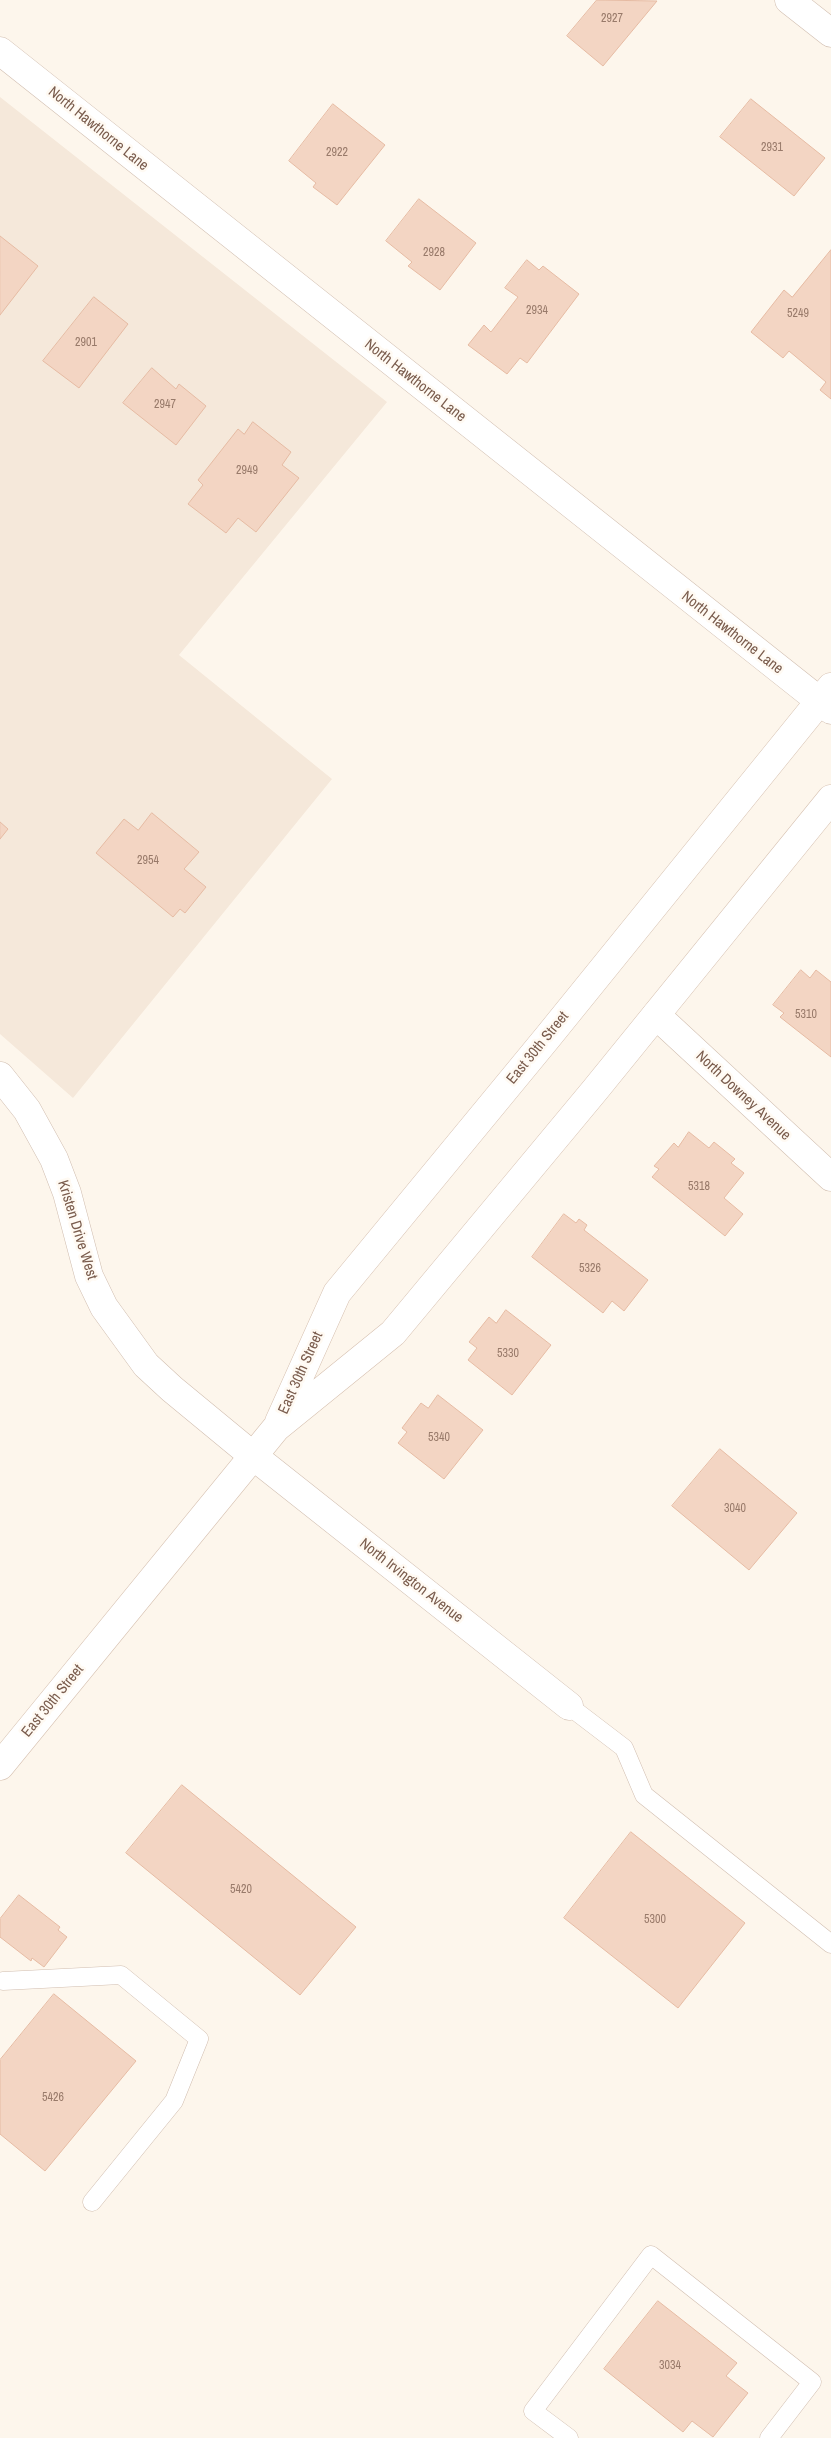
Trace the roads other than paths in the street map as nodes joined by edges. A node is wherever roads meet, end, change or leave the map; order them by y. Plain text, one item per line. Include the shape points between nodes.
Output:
1 (790, 0) edge
2 (831, 33) edge
3 (0, 51) edge
4 (827, 700) edge
5 (831, 799) edge
6 (656, 1015) junction
7 (0, 1076) edge
8 (831, 1177) edge
9 (276, 1428) junction
10 (252, 1455) junction
11 (569, 1706) joint
12 (0, 1766) edge
13 (831, 1944) edge
14 (3, 1981) dead end
15 (92, 2202) dead end
16 (569, 2438) edge
17 (770, 2438) edge

1 - 2 street
3 - 4 street, North Hawthorne Lane
4 - 9 street, East 30th Street via 337,1293
5 - 6 street, East 30th Street
6 - 8 street, North Downey Avenue
6 - 9 street, East 30th Street via 393,1333
7 - 10 street, Kristen Drive West via 27,1110 54,1159 67,1193 89,1276 114,1323 159,1378
9 - 10 street, East 30th Street
10 - 11 street, North Irvington Avenue
10 - 12 street, East 30th Street
11 - 13 lane via 624,1748 644,1794
14 - 15 lane via 121,1975 198,2039 174,2101
16 - 17 lane via 533,2411 651,2255 812,2382

